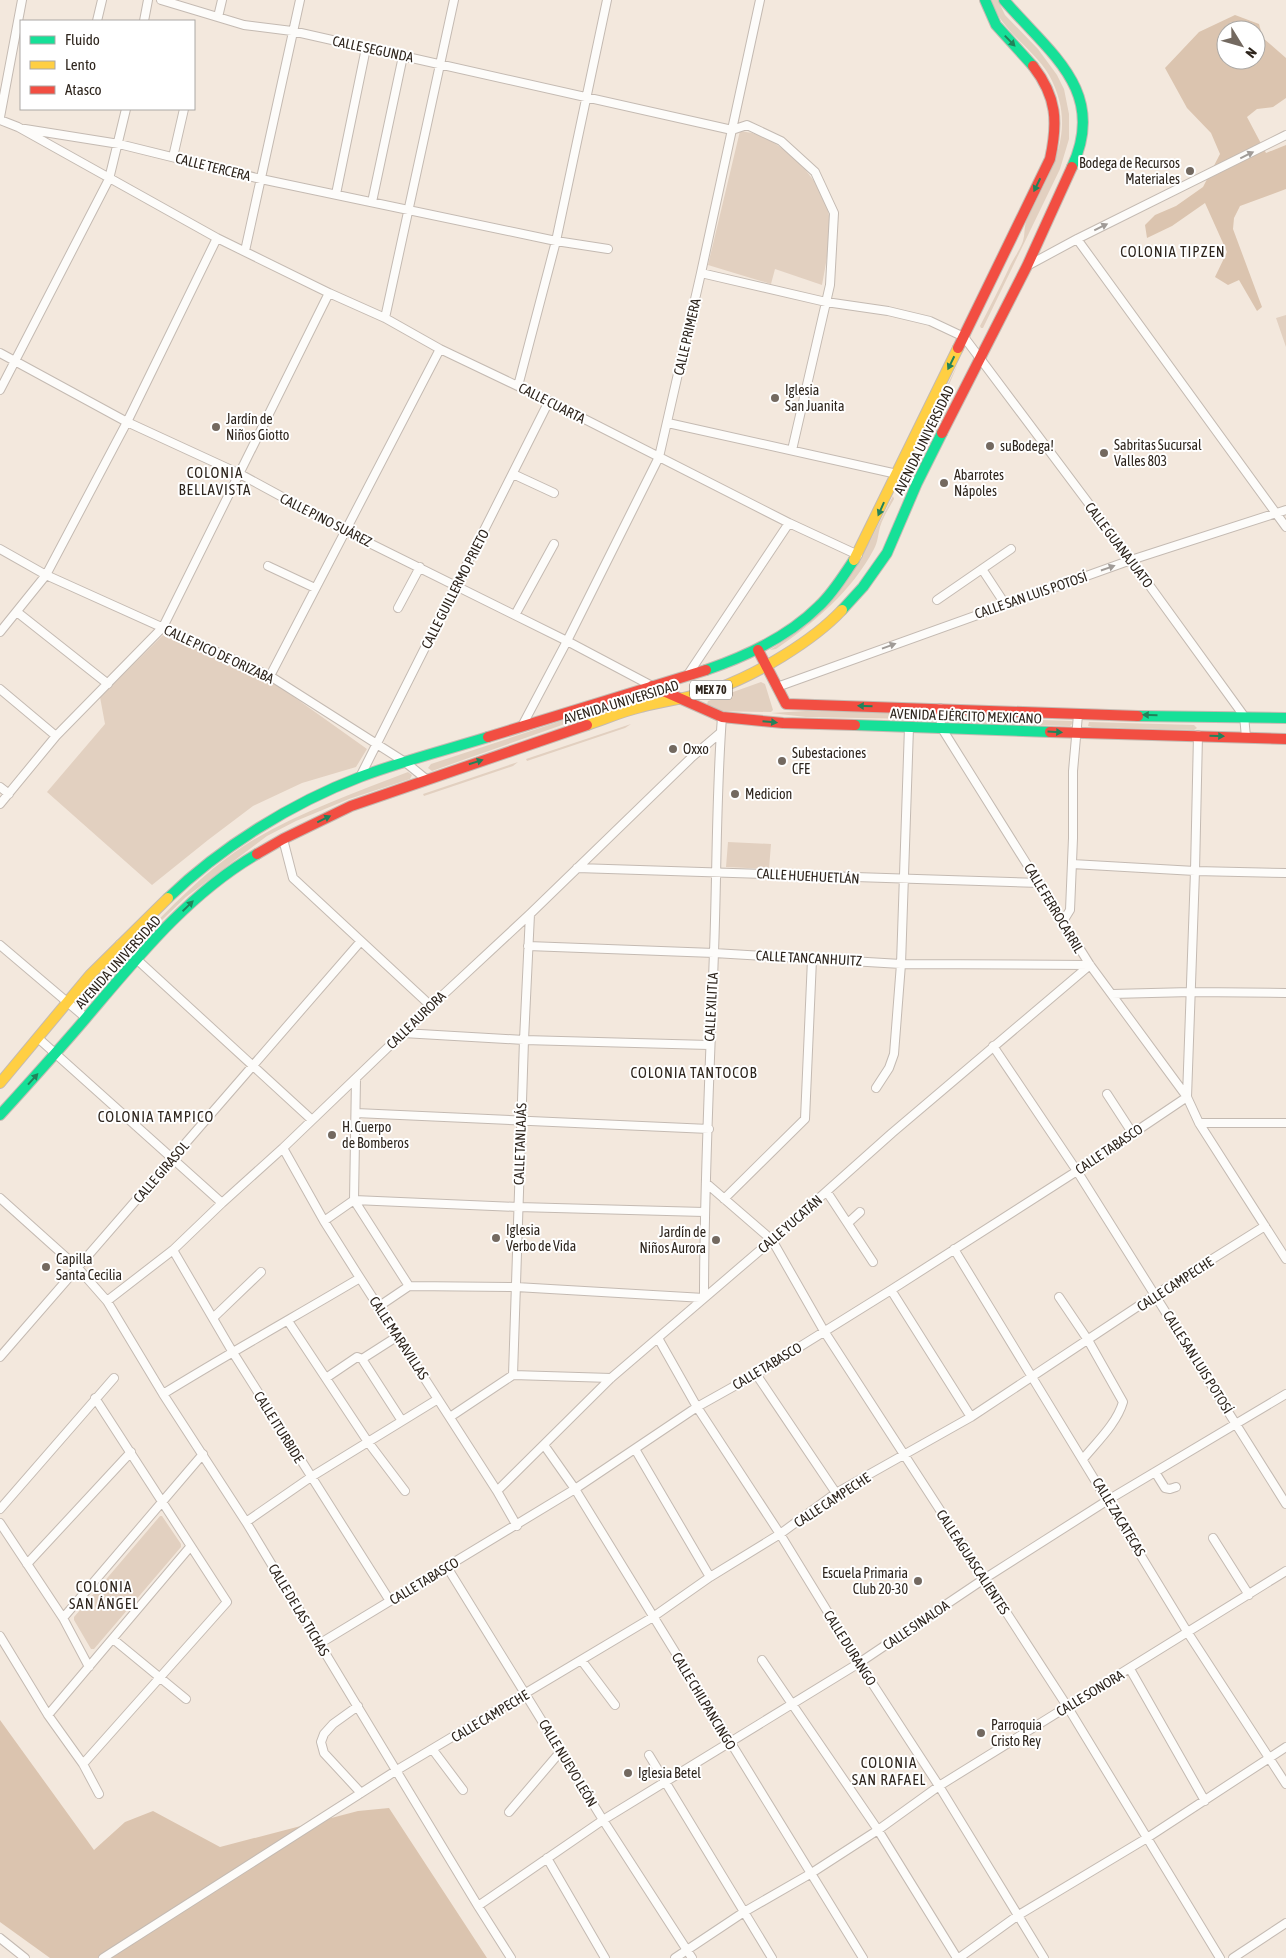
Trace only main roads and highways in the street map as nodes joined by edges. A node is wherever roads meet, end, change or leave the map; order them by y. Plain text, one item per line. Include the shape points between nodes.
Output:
1 (985, 0) edge
2 (1005, 0) edge
3 (758, 650) junction
4 (765, 664) junction
5 (652, 686) junction
6 (679, 697) junction
7 (1286, 718) edge
8 (1286, 739) edge
9 (0, 1084) edge
10 (0, 1115) edge

1 -> 3 main road, AVENIDA UNIVERSIDAD / MEX 70 via 996,24 1043,78 1054,104 1056,118 1050,159 858,555 818,607
2 - 4 main road, AVENIDA UNIVERSIDAD / MEX 70 via 1064,64 1076,85 1083,109 1080,151 1027,266 917,484 887,553 864,587 829,624
3 - 4 main road, AVENIDA EJÉRCITO MEXICANO
3 - 5 main road, AVENIDA UNIVERSIDAD / MEX 70 via 686,678
4 - 6 main road, AVENIDA UNIVERSIDAD / MEX 70 via 715,690
7 -> 4 main road, AVENIDA EJÉRCITO MEXICANO via 1078,715 786,704
5 - 6 main road, AVENIDA EJÉRCITO MEXICANO
5 - 9 main road, AVENIDA UNIVERSIDAD / MEX 70 via 360,777 288,810 225,849 174,892 90,975
6 -> 8 main road, AVENIDA EJÉRCITO MEXICANO via 722,717 792,723
10 -> 6 main road, AVENIDA UNIVERSIDAD / MEX 70 via 136,958 192,902 238,865 351,806 639,707

